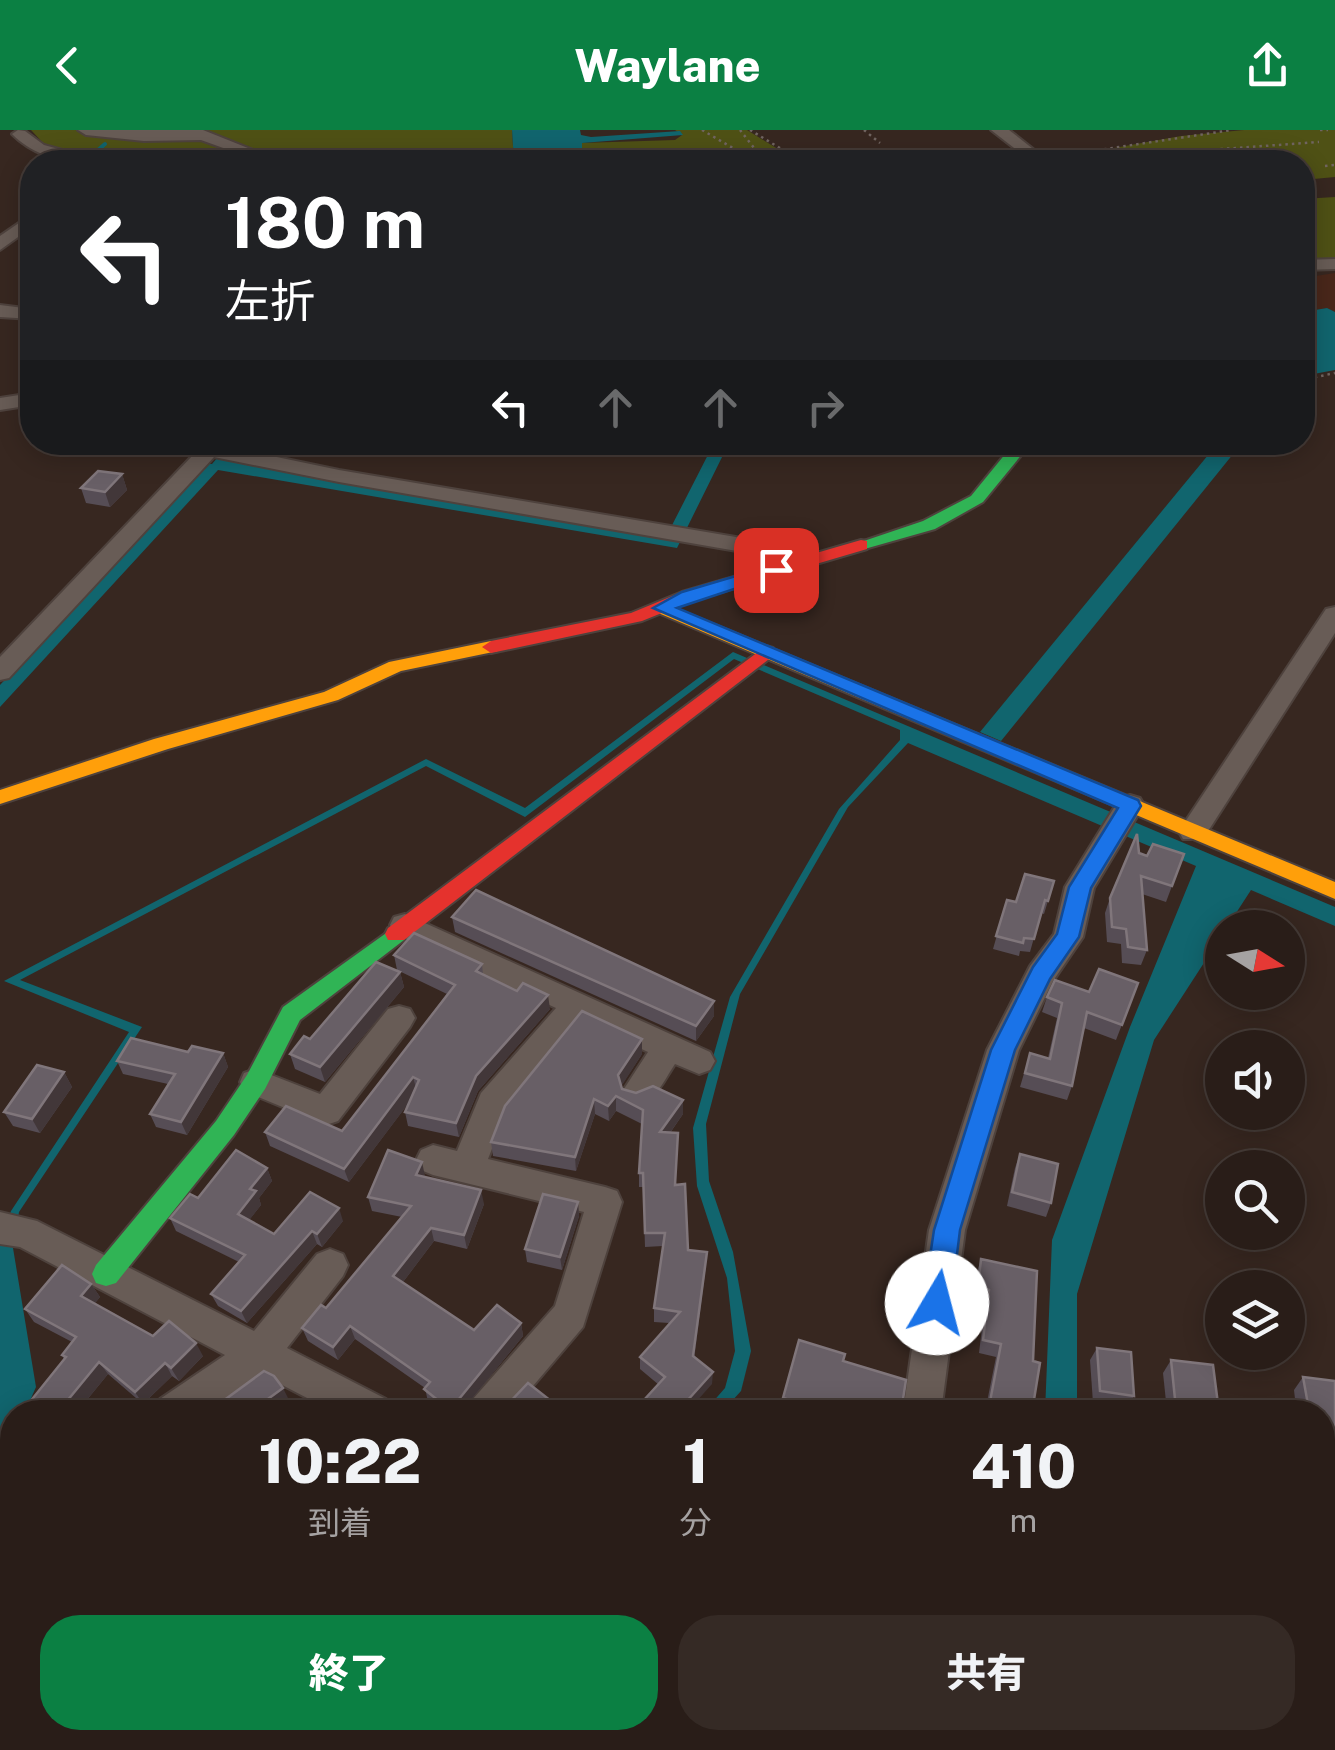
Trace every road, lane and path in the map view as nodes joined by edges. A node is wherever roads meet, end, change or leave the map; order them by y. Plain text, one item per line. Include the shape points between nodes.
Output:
1 (86, 130) edge
2 (702, 130) edge
3 (740, 130) edge
4 (750, 130) edge
5 (864, 130) edge
6 (1000, 130) edge
7 (1232, 130) edge
8 (1320, 130) edge
9 (1328, 130) edge
10 (16, 135) edge
11 (1319, 142) dead end
12 (880, 143) dead end
13 (45, 150) edge
14 (243, 150) edge
15 (736, 150) edge
16 (756, 150) edge
17 (783, 150) edge
18 (1026, 150) edge
19 (1103, 150) edge
20 (1199, 150) edge
21 (1325, 166) dead end
22 (1335, 166) edge
23 (20, 229) edge
24 (0, 245) edge
25 (204, 455) edge
26 (239, 455) edge
27 (1013, 455) edge
28 (805, 561) junction
29 (662, 608) junction
30 (1335, 614) edge
31 (756, 659) junction
32 (0, 672) edge
33 (0, 797) edge
34 (1130, 806) junction
35 (1193, 832) junction
36 (1335, 892) edge
37 (405, 925) junction
38 (577, 1005) junction
39 (399, 1018) dead end
40 (669, 1047) junction
41 (699, 1061) dead end
42 (256, 1082) junction
43 (638, 1092) edge
44 (12, 1230) edge
45 (330, 1265) dead end
46 (106, 1274) junction
47 (259, 1354) junction
48 (192, 1400) edge
49 (349, 1400) edge
50 (497, 1400) edge
51 (924, 1400) edge

1 - 14 street via 204,135
2 - 15 path
3 - 16 path
4 - 17 path
5 - 12 path
6 - 18 street
7 - 19 path
8 - 9 path
10 - 13 street
11 - 20 path
21 - 22 path
23 - 24 street
25 - 32 street
26 - 28 street via 795,554
27 - 28 street via 977,499 929,525
28 - 29 street
29 - 31 street
29 - 33 street via 396,666 331,696
30 - 35 street
31 - 34 street
31 - 37 street
34 - 35 street
34 - 51 street via 1080,887 1068,937 1003,1050 947,1230
35 - 36 street
37 - 38 street
37 - 42 street via 291,1014
38 - 40 street
38 - 50 street via 450,1164 605,1202 570,1315
39 - 42 street via 326,1111
40 - 41 street
40 - 43 street
42 - 46 street
44 - 46 street
45 - 47 street
46 - 47 street
47 - 48 street
47 - 49 street

